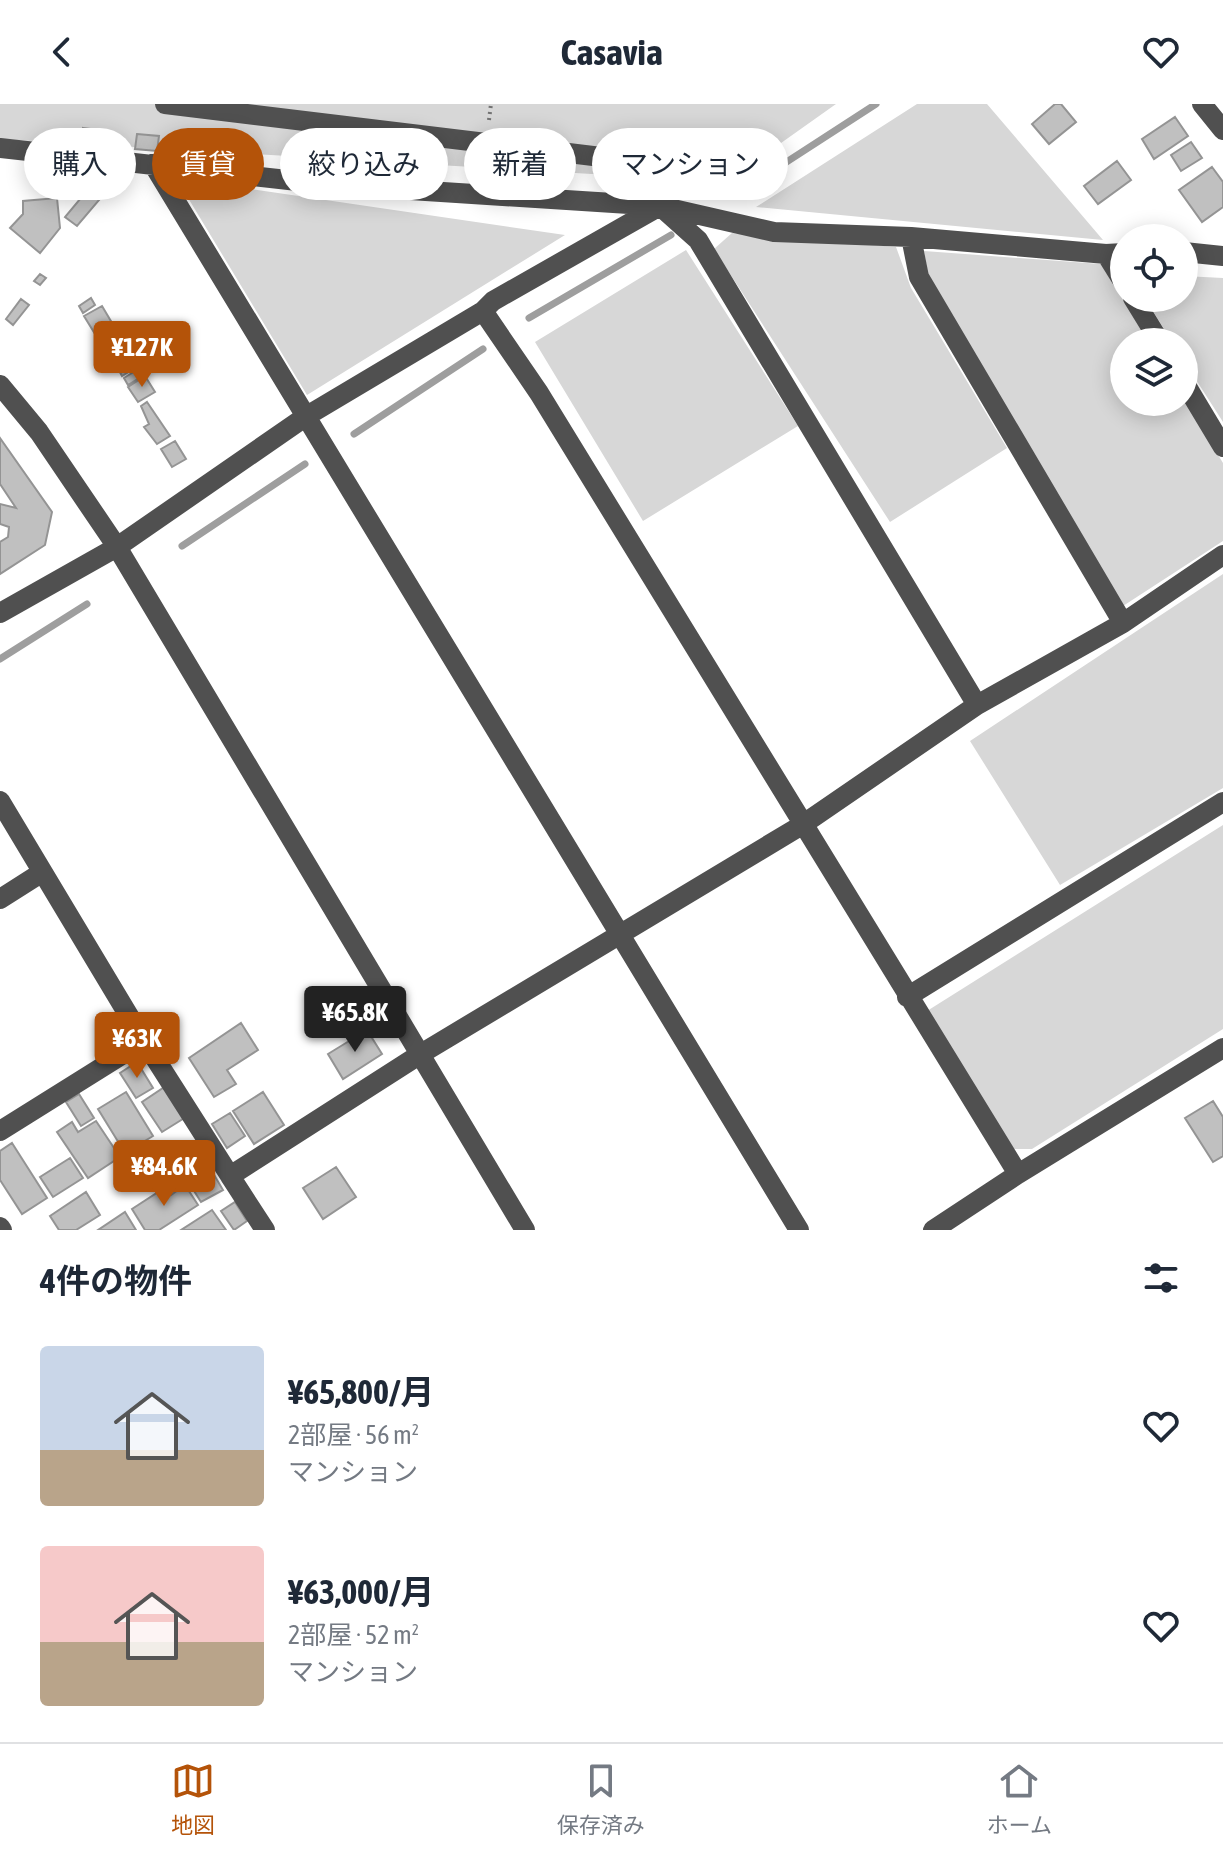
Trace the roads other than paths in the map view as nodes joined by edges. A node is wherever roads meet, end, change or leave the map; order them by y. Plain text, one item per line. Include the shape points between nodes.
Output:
1 (165, 104) edge
2 (1202, 104) edge
3 (1223, 130) edge
4 (0, 148) edge
5 (592, 156) edge
6 (152, 164) edge
7 (264, 177) edge
8 (175, 200) edge
9 (660, 206) junction
10 (911, 237) junction
11 (1110, 253) edge
12 (1198, 253) edge
13 (1223, 256) edge
14 (483, 311) junction
15 (0, 385) edge
16 (1198, 405) edge
17 (305, 417) junction
18 (1223, 447) edge
19 (117, 547) junction
20 (1223, 555) edge
21 (0, 613) edge
22 (1123, 623) junction
23 (977, 705) junction
24 (0, 801) edge
25 (1223, 802) edge
26 (802, 825) junction
27 (41, 873) junction
28 (0, 899) edge
29 (620, 933) junction
30 (907, 997) junction
31 (144, 1041) junction
32 (1223, 1048) edge
33 (419, 1055) junction
34 (0, 1131) edge
35 (1018, 1174) junction
36 (230, 1176) junction
37 (265, 1230) edge
38 (525, 1230) edge
39 (799, 1230) edge
40 (933, 1230) edge

1 - 5 street
2 - 3 street
4 - 6 street
7 - 9 street
8 - 17 street
9 - 10 street via 774,232
9 - 14 street
9 - 23 street via 698,240
10 - 11 street
10 - 22 street via 919,277
12 - 13 street
14 - 17 street
14 - 26 street via 539,393
15 - 19 street via 39,432
16 - 18 street
17 - 19 street
17 - 29 street
19 - 21 street
19 - 33 street
20 - 22 street
22 - 23 street
23 - 26 street
24 - 27 street
25 - 30 street
26 - 29 street
26 - 30 street
27 - 28 street
27 - 31 street
29 - 33 street
29 - 39 street
30 - 35 street
31 - 34 street
31 - 36 street
32 - 35 street
33 - 36 street
33 - 38 street
35 - 40 street
36 - 37 street

